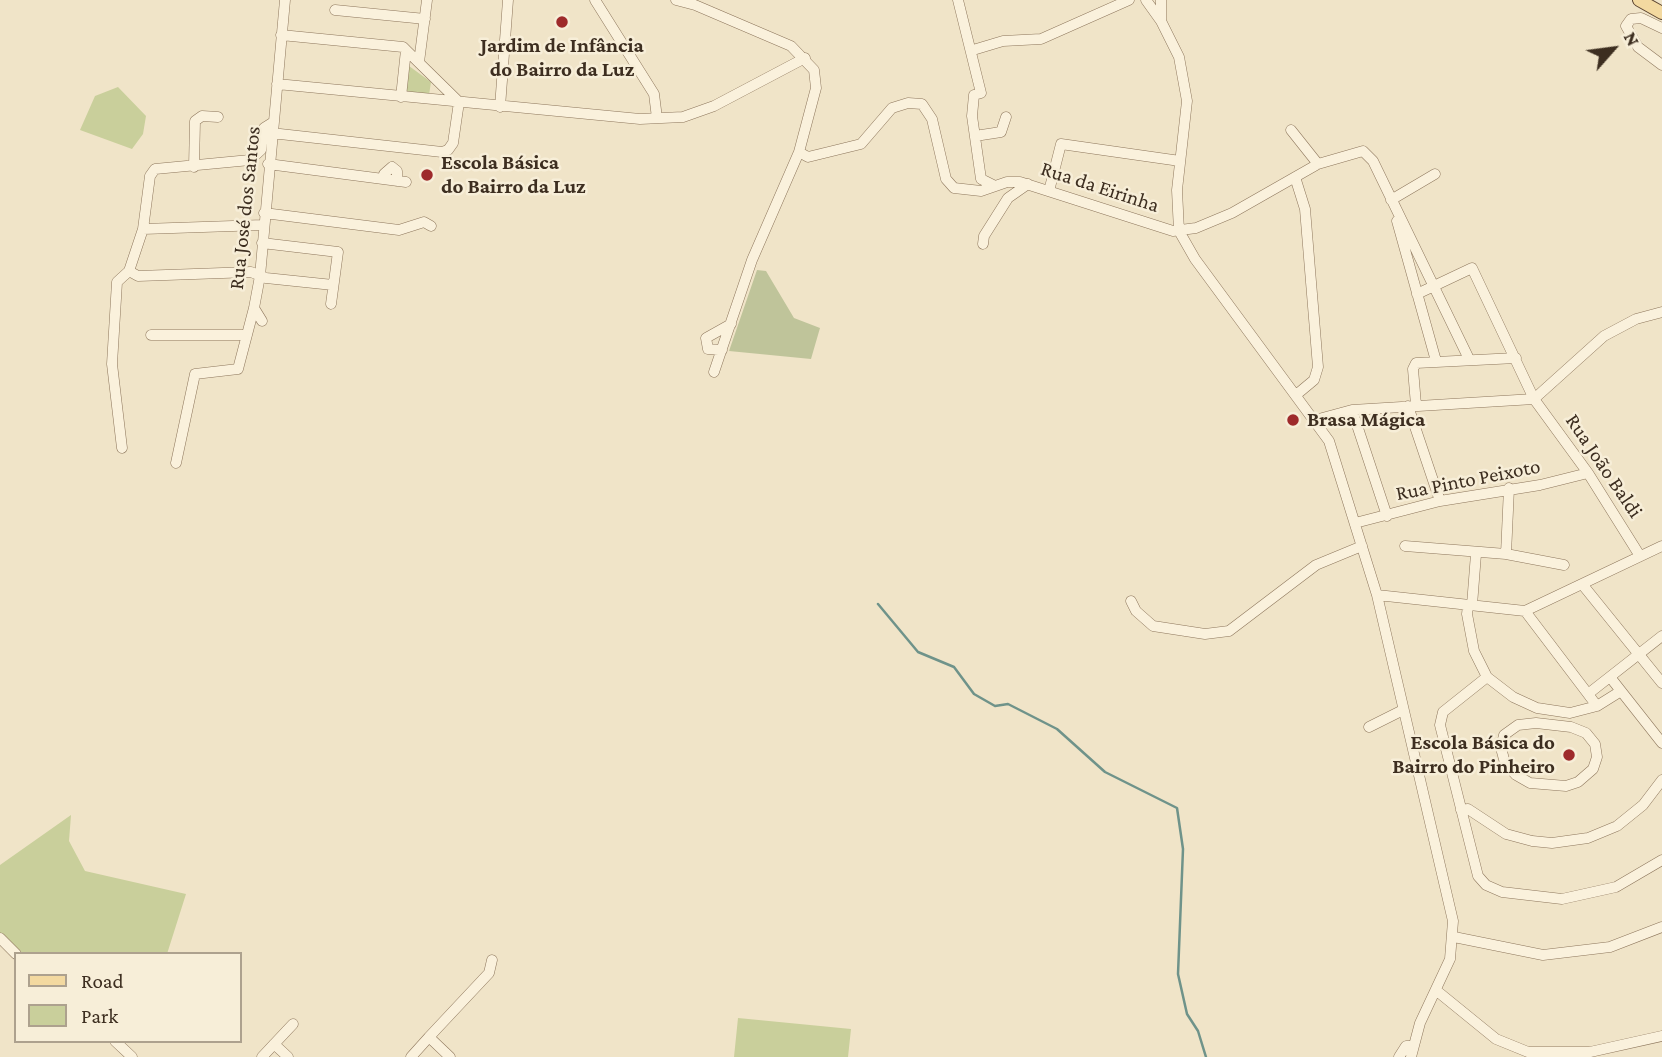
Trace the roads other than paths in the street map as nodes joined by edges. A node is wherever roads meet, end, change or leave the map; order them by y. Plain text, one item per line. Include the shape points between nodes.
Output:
1 (285, 0) edge
2 (427, 0) edge
3 (508, 0) edge
4 (595, 0) edge
5 (676, 0) edge
6 (958, 0) edge
7 (1129, 0) edge
8 (1146, 0) edge
9 (1161, 0) edge
10 (1639, 0) edge
11 (335, 10) dead end
12 (425, 19) junction
13 (1659, 19) edge
14 (1161, 21) junction
15 (281, 35) junction
16 (407, 50) junction
17 (973, 50) junction
18 (805, 58) junction
19 (419, 62) junction
20 (1662, 65) edge
21 (277, 84) junction
22 (401, 97) junction
23 (459, 102) junction
24 (500, 107) junction
25 (218, 117) dead end
26 (1006, 117) dead end
27 (657, 118) junction
28 (272, 128) junction
29 (1291, 130) dead end
30 (975, 136) junction
31 (799, 152) junction
32 (1180, 161) junction
33 (268, 164) junction
34 (1318, 164) junction
35 (194, 167) junction
36 (1435, 174) dead end
37 (1295, 177) junction
38 (402, 181) dead end
39 (1028, 184) junction
40 (995, 186) junction
41 (1049, 191) junction
42 (1393, 205) junction
43 (264, 213) junction
44 (263, 225) junction
45 (431, 226) dead end
46 (1178, 226) junction
47 (143, 229) junction
48 (262, 243) junction
49 (983, 244) dead end
50 (129, 271) junction
51 (260, 276) junction
52 (333, 285) junction
53 (1434, 287) junction
54 (1417, 294) junction
55 (331, 304) dead end
56 (254, 308) junction
57 (1662, 312) edge
58 (262, 321) dead end
59 (730, 324) junction
60 (151, 335) dead end
61 (247, 335) junction
62 (722, 350) junction
63 (1516, 358) junction
64 (1469, 359) junction
65 (1436, 361) junction
66 (714, 372) dead end
67 (1296, 395) junction
68 (1534, 399) junction
69 (1412, 405) junction
70 (1352, 410) junction
71 (1315, 420) junction
72 (122, 448) dead end
73 (176, 463) dead end
74 (1588, 473) junction
75 (1509, 488) junction
76 (1440, 501) junction
77 (1387, 516) junction
78 (1355, 523) junction
79 (1362, 546) junction
80 (1405, 546) dead end
81 (1662, 546) edge
82 (1476, 554) junction
83 (1506, 554) junction
84 (1640, 556) junction
85 (1564, 565) dead end
86 (1582, 584) junction
87 (1377, 595) junction
88 (1131, 601) dead end
89 (1470, 605) junction
90 (1525, 611) junction
91 (1662, 636) edge
92 (1639, 653) junction
93 (1487, 677) junction
94 (1611, 677) junction
95 (1662, 683) edge
96 (1621, 691) junction
97 (1588, 694) junction
98 (1597, 706) junction
99 (1537, 708) junction
100 (1403, 710) junction
101 (1570, 713) junction
102 (1536, 723) junction
103 (1369, 727) dead end
104 (1571, 727) junction
105 (1662, 743) edge
106 (1662, 780) edge
107 (1461, 810) junction
108 (1662, 860) edge
109 (1662, 927) edge
110 (1454, 937) junction
111 (0, 938) edge
112 (14, 952) edge
113 (492, 960) dead end
114 (1437, 991) junction
115 (293, 1024) dead end
116 (1662, 1036) edge
117 (429, 1037) junction
118 (117, 1043) edge
119 (274, 1044) junction
120 (1413, 1046) junction
121 (132, 1057) edge
122 (262, 1057) edge
123 (288, 1057) edge
124 (411, 1057) edge
125 (450, 1057) edge
126 (1399, 1057) edge
127 (1412, 1057) edge

1 - 15 street, Rua José dos Santos
2 - 12 street
3 - 24 street
4 - 27 street via 654,94
5 - 18 street via 791,46
6 - 17 street
7 - 17 street via 1041,39 1003,41
8 - 14 street
9 - 14 street
10 - 13 main road
11 - 12 street
12 - 19 street
13 - 20 street via 1631,19 1626,26 1639,47
14 - 32 street via 1180,57 1187,102
15 - 16 street
15 - 21 street, Rua José dos Santos
16 - 19 street
16 - 22 street
17 - 30 street via 982,93 974,95
18 - 27 street via 714,106 683,117
18 - 31 street via 814,70 816,88
19 - 23 street
21 - 22 street
21 - 28 street, Rua José dos Santos
22 - 23 street
23 - 24 street
23 - 28 street via 453,143 442,152
24 - 27 street
25 - 35 street via 202,116 195,121
26 - 30 street via 1002,132
28 - 33 street, Rua José dos Santos
28 - 35 street via 264,128 261,150 250,160
29 - 34 street
30 - 40 street via 981,179
31 - 40 street, Rua da Eirinha via 808,157 861,144 892,108 922,104 932,119 946,179 954,188 967,191
31 - 59 street
32 - 41 street via 1060,144
32 - 46 street
33 - 38 street
33 - 43 street, Rua José dos Santos
34 - 37 street, Rua da Eirinha
34 - 42 street, Rua da Eirinha via 1363,151 1373,161
35 - 47 street via 155,169 150,176
36 - 42 street
37 - 46 street, Rua da Eirinha via 1232,213
37 - 67 street via 1305,209 1318,367 1314,380
39 - 40 street, Rua da Eirinha
39 - 41 street, Rua da Eirinha
39 - 49 street via 1008,198
41 - 46 street, Rua da Eirinha via 1167,229
42 - 53 street
42 - 54 street
43 - 44 street, Rua José dos Santos
43 - 45 street via 399,230 424,222
44 - 47 street
44 - 48 street, Rua José dos Santos
46 - 67 street via 1195,259
47 - 50 street
48 - 51 street, Rua José dos Santos
48 - 52 street via 338,251
50 - 51 street via 138,276 251,272
50 - 72 street via 117,282 112,347
51 - 52 street
51 - 56 street, Rua José dos Santos
52 - 55 street
53 - 54 street
53 - 63 street, Rua João Baldi via 1472,268
53 - 64 street
54 - 65 street
56 - 58 street
56 - 61 street, Rua José dos Santos
57 - 68 street via 1604,336
59 - 62 street
59 - 62 street via 706,338 708,349
60 - 61 street
61 - 73 street, Rua José dos Santos via 238,369 195,374
62 - 66 street
63 - 64 street
63 - 68 street, Rua João Baldi
64 - 65 street
65 - 69 street via 1421,362 1413,369
67 - 71 street
68 - 69 street
68 - 74 street, Rua João Baldi
69 - 70 street
69 - 76 street
70 - 71 street
70 - 77 street
71 - 78 street via 1329,440
74 - 75 street, Rua Pinto Peixoto
74 - 84 street, Rua João Baldi
75 - 76 street, Rua Pinto Peixoto
75 - 83 street
76 - 77 street, Rua Pinto Peixoto
77 - 78 street, Rua Pinto Peixoto
78 - 79 street
79 - 87 street
79 - 88 street via 1316,565 1229,631 1205,634 1153,626
80 - 82 street
81 - 84 street
82 - 83 street
82 - 89 street
83 - 85 street
84 - 86 street
86 - 90 street
86 - 92 street
87 - 89 street
87 - 100 street
89 - 90 street
89 - 93 street via 1467,614 1474,651
90 - 97 street
91 - 92 street
92 - 94 street
92 - 95 street
93 - 99 street
93 - 107 street via 1440,718
94 - 96 street
94 - 97 street
96 - 98 street
96 - 105 street
97 - 98 street
98 - 101 street
99 - 101 street
99 - 102 street
100 - 103 street
100 - 110 street via 1450,903
101 - 104 street
102 - 104 street
102 - 104 street via 1518,725 1504,735 1501,748 1505,763 1516,775 1551,787 1578,782 1593,769 1597,757 1595,744 1586,733
106 - 107 street via 1626,819 1588,838 1532,841 1506,834 1468,809
107 - 108 street via 1478,876 1502,892 1562,898 1616,887
109 - 110 street via 1611,947 1543,955
110 - 114 street
111 - 112 street
113 - 117 street via 493,974
114 - 116 street via 1496,1039 1528,1052 1590,1052
114 - 120 street
115 - 119 street
117 - 124 street
117 - 125 street
118 - 121 street
119 - 122 street
119 - 123 street
120 - 126 street via 1406,1046
120 - 127 street

